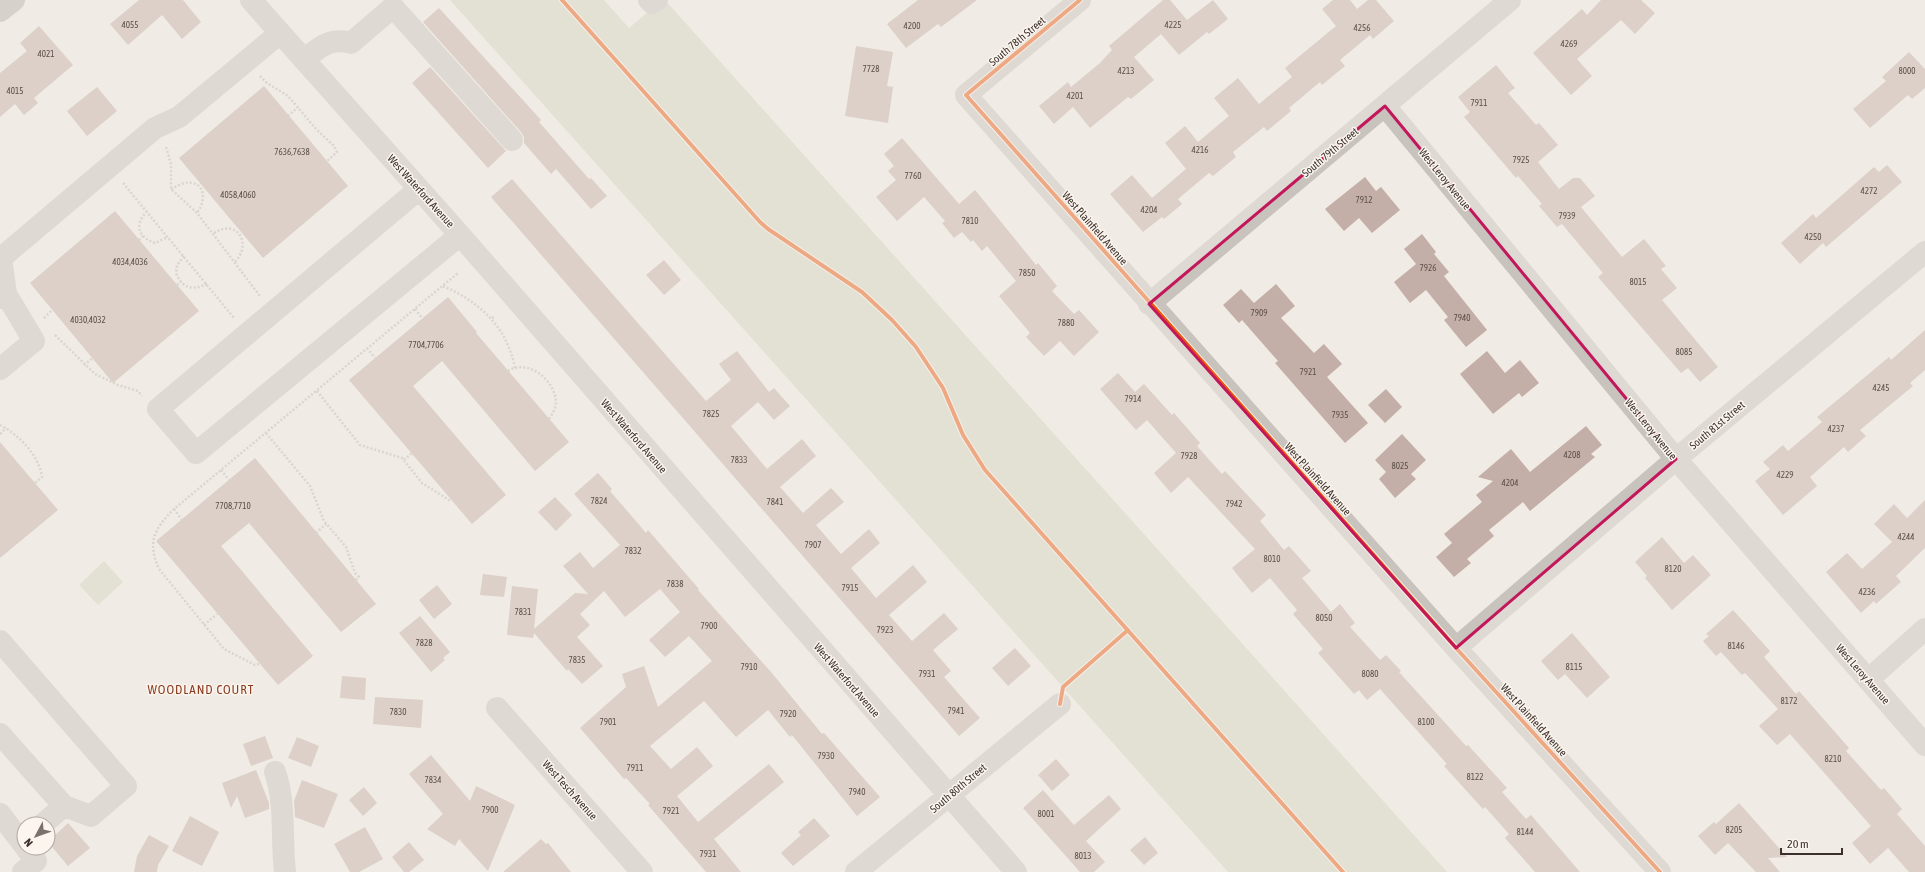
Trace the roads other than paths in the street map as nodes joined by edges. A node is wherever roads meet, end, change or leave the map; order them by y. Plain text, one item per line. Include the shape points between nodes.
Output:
1 (14, 0) edge
2 (251, 0) edge
3 (649, 0) edge
4 (657, 0) edge
5 (1080, 0) edge
6 (1510, 0) edge
7 (0, 11) edge
8 (280, 33) junction
9 (304, 60) junction
10 (966, 95) joint
11 (1385, 106) junction
12 (512, 140) dead end
13 (419, 189) junction
14 (460, 235) junction
15 (1925, 252) edge
16 (3, 296) edge
17 (1149, 304) junction
18 (0, 369) edge
19 (1676, 460) junction
20 (1925, 629) edge
21 (0, 641) edge
22 (1456, 648) junction
23 (1868, 680) junction
24 (1060, 704) dead end
25 (497, 708) dead end
26 (0, 734) edge
27 (1925, 745) edge
28 (275, 772) dead end
29 (948, 795) junction
30 (64, 806) junction
31 (52, 816) edge
32 (15, 835) edge
33 (23, 872) edge
34 (285, 872) edge
35 (642, 872) edge
36 (856, 872) edge
37 (1016, 872) edge
38 (1660, 872) edge

1 - 7 main road
2 - 8 street, West Waterford Avenue
3 - 4 street via 652,4
5 - 10 street, South 78th Street
6 - 11 street, South 79th Street
8 - 9 street, West Waterford Avenue
8 - 16 street via 179,117 155,128 1,258
9 - 12 street via 324,44 340,40 351,43 393,7
9 - 13 street, West Waterford Avenue
10 - 17 street, West Plainfield Avenue
11 - 17 street, South 79th Street
11 - 19 street, West Leroy Avenue
13 - 14 street, West Waterford Avenue
13 - 14 street via 158,409 196,453
14 - 29 street, West Waterford Avenue
15 - 19 street, South 81st Street
16 - 18 street via 34,341
17 - 22 street, West Plainfield Avenue
19 - 22 street, South 81st Street
19 - 23 street, West Leroy Avenue
20 - 23 street
21 - 30 street via 126,786 91,816
22 - 38 street, West Plainfield Avenue
23 - 27 street, West Leroy Avenue
24 - 29 street, South 80th Street
25 - 35 street, West Tesch Avenue
26 - 30 street
28 - 34 street via 280,794
29 - 36 street, South 80th Street
29 - 37 street, West Waterford Avenue
30 - 31 street
32 - 33 street via 36,861

